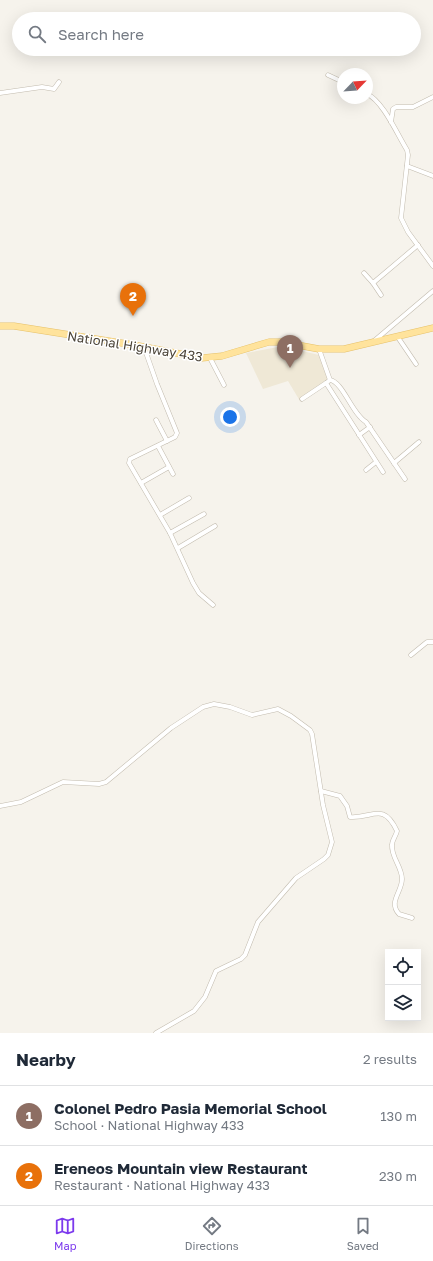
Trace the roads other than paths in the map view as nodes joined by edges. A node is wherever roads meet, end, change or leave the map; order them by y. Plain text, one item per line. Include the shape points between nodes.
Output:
1 (328, 75) dead end
2 (337, 79) edge
3 (59, 82) dead end
4 (0, 93) edge
5 (373, 98) edge
6 (433, 98) edge
7 (391, 124) junction
8 (407, 166) junction
9 (433, 176) edge
10 (418, 245) junction
11 (433, 266) edge
12 (364, 273) dead end
13 (373, 283) junction
14 (433, 291) edge
15 (381, 295) dead end
16 (0, 326) edge
17 (433, 328) edge
18 (397, 336) junction
19 (372, 343) junction
20 (144, 347) junction
21 (319, 350) junction
22 (210, 358) junction
23 (416, 364) dead end
24 (330, 380) junction
25 (326, 383) junction
26 (224, 385) dead end
27 (302, 399) dead end
28 (156, 420) dead end
29 (370, 427) junction
30 (359, 435) junction
31 (167, 441) junction
32 (419, 442) dead end
33 (158, 446) junction
34 (376, 462) junction
35 (394, 463) junction
36 (169, 467) junction
37 (366, 470) dead end
38 (383, 472) dead end
39 (173, 474) dead end
40 (406, 479) dead end
41 (141, 483) junction
42 (189, 498) dead end
43 (204, 514) dead end
44 (160, 515) junction
45 (215, 526) dead end
46 (170, 534) junction
47 (178, 548) junction
48 (213, 605) dead end
49 (433, 642) edge
50 (411, 655) dead end
51 (322, 791) junction
52 (0, 806) edge
53 (412, 918) dead end
54 (156, 1033) edge

1 - 2 street
3 - 4 street via 54,89 42,87
5 - 7 street via 386,113
6 - 7 street via 413,107 396,107 393,109
7 - 8 street via 407,150
8 - 9 street
8 - 10 street via 401,218
10 - 11 street
10 - 13 street
12 - 13 street
13 - 15 street
14 - 19 street
16 - 20 main road, National Highway 433 via 14,326
17 - 18 main road, National Highway 433
18 - 19 main road, National Highway 433
18 - 23 street
19 - 21 main road, National Highway 433 via 344,349
20 - 22 main road, National Highway 433
20 - 31 street via 177,433
21 - 22 main road, National Highway 433 via 269,342
21 - 24 street
22 - 26 street
24 - 25 street
24 - 29 street via 337,383 359,418
25 - 27 street
25 - 30 street
28 - 31 street
29 - 30 street
29 - 35 street
30 - 34 street
31 - 33 street
32 - 35 street
33 - 36 street
33 - 41 street via 129,460
34 - 37 street
34 - 38 street
35 - 40 street
36 - 39 street
36 - 41 street
41 - 44 street
42 - 44 street
43 - 46 street
44 - 46 street
45 - 47 street
46 - 47 street
47 - 48 street via 193,583
49 - 50 street via 427,642
51 - 52 street via 310,730 278,709 252,715 214,704 203,707 171,728 106,782 63,782 22,802
51 - 53 street via 340,796 350,817 384,814 394,825 397,831 392,847 402,878 394,902 399,914
51 - 54 street via 325,815 332,834 328,855 290,884 258,922 245,955 216,971 205,997 194,1011

